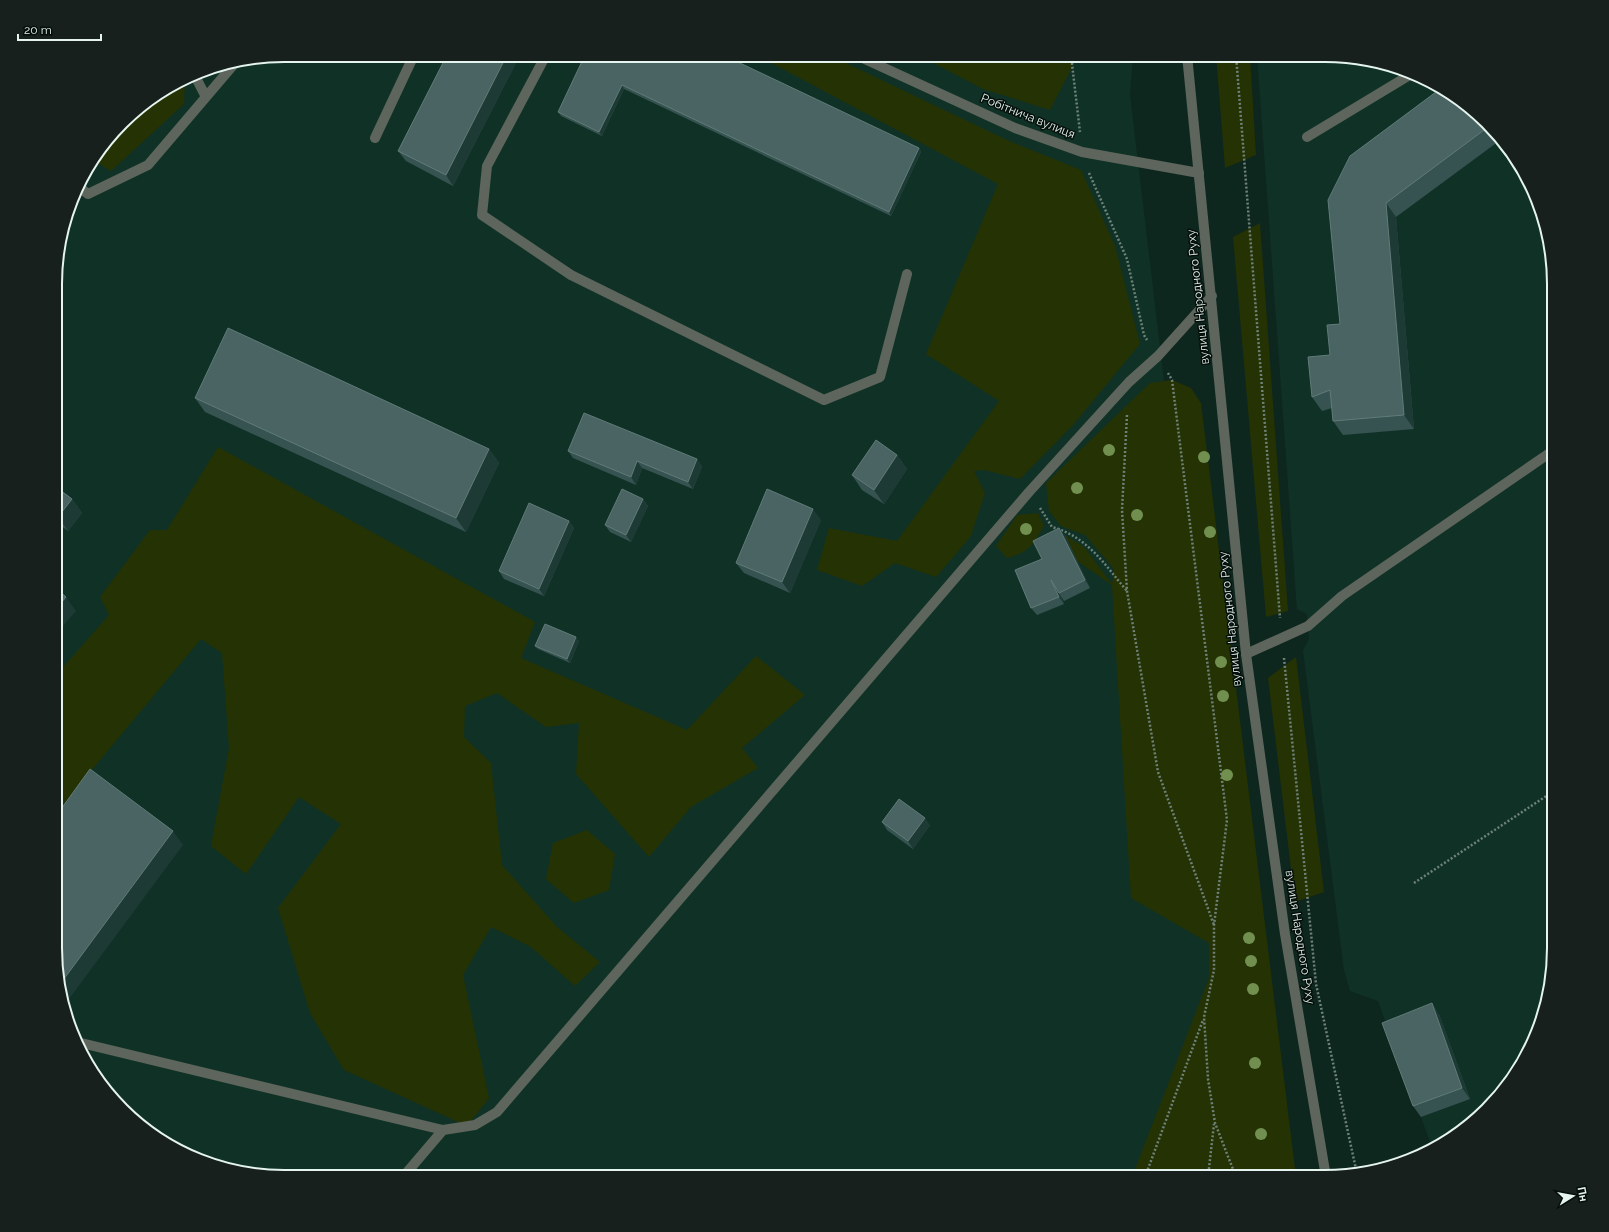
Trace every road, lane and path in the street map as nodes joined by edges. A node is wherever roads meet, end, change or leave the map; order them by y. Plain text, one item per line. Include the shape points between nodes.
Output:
1 (411, 62) edge
2 (542, 62) edge
3 (871, 62) edge
4 (1072, 62) edge
5 (1188, 62) edge
6 (230, 69) edge
7 (1406, 77) edge
8 (197, 80) edge
9 (206, 97) junction
10 (1307, 137) dead end
11 (375, 138) dead end
12 (1082, 152) junction
13 (1199, 173) junction
14 (83, 190) edge
15 (907, 274) dead end
16 (1212, 296) junction
17 (1158, 356) junction
18 (1129, 382) junction
19 (1547, 455) edge
20 (1029, 492) junction
21 (1127, 591) junction
22 (1246, 654) junction
23 (1547, 796) edge
24 (1414, 883) dead end
25 (1214, 925) junction
26 (1204, 1017) junction
27 (84, 1044) edge
28 (1214, 1123) junction
29 (443, 1130) junction
30 (409, 1170) edge
31 (1148, 1170) edge
32 (1209, 1170) edge
33 (1233, 1170) edge
34 (1325, 1170) edge

1 - 11 street
2 - 15 street via 487,166 482,215 571,275 824,400 880,377
3 - 12 street, Робітнича вулиця via 1015,128
4 - 12 path
5 - 13 street, вулиця Народного Руху
6 - 9 street
7 - 10 street
8 - 9 street
9 - 14 street via 148,165 88,194
12 - 13 street, Робітнича вулиця
12 - 17 path via 1127,259 1144,335
13 - 16 street, вулиця Народного Руху
16 - 17 street
16 - 22 street, вулиця Народного Руху
17 - 18 street
17 - 25 path via 1172,380 1227,820
18 - 20 street
18 - 21 path via 1122,510
19 - 22 street via 1342,596 1308,626
20 - 21 path via 1052,527 1067,531 1086,544
20 - 29 street via 497,1112 475,1125
21 - 25 path via 1158,772
22 - 34 street, вулиця Народного Руху via 1285,934
23 - 24 path
25 - 26 path via 1214,970
26 - 28 path
26 - 31 path
27 - 29 street
28 - 32 path
28 - 33 path
29 - 30 street

